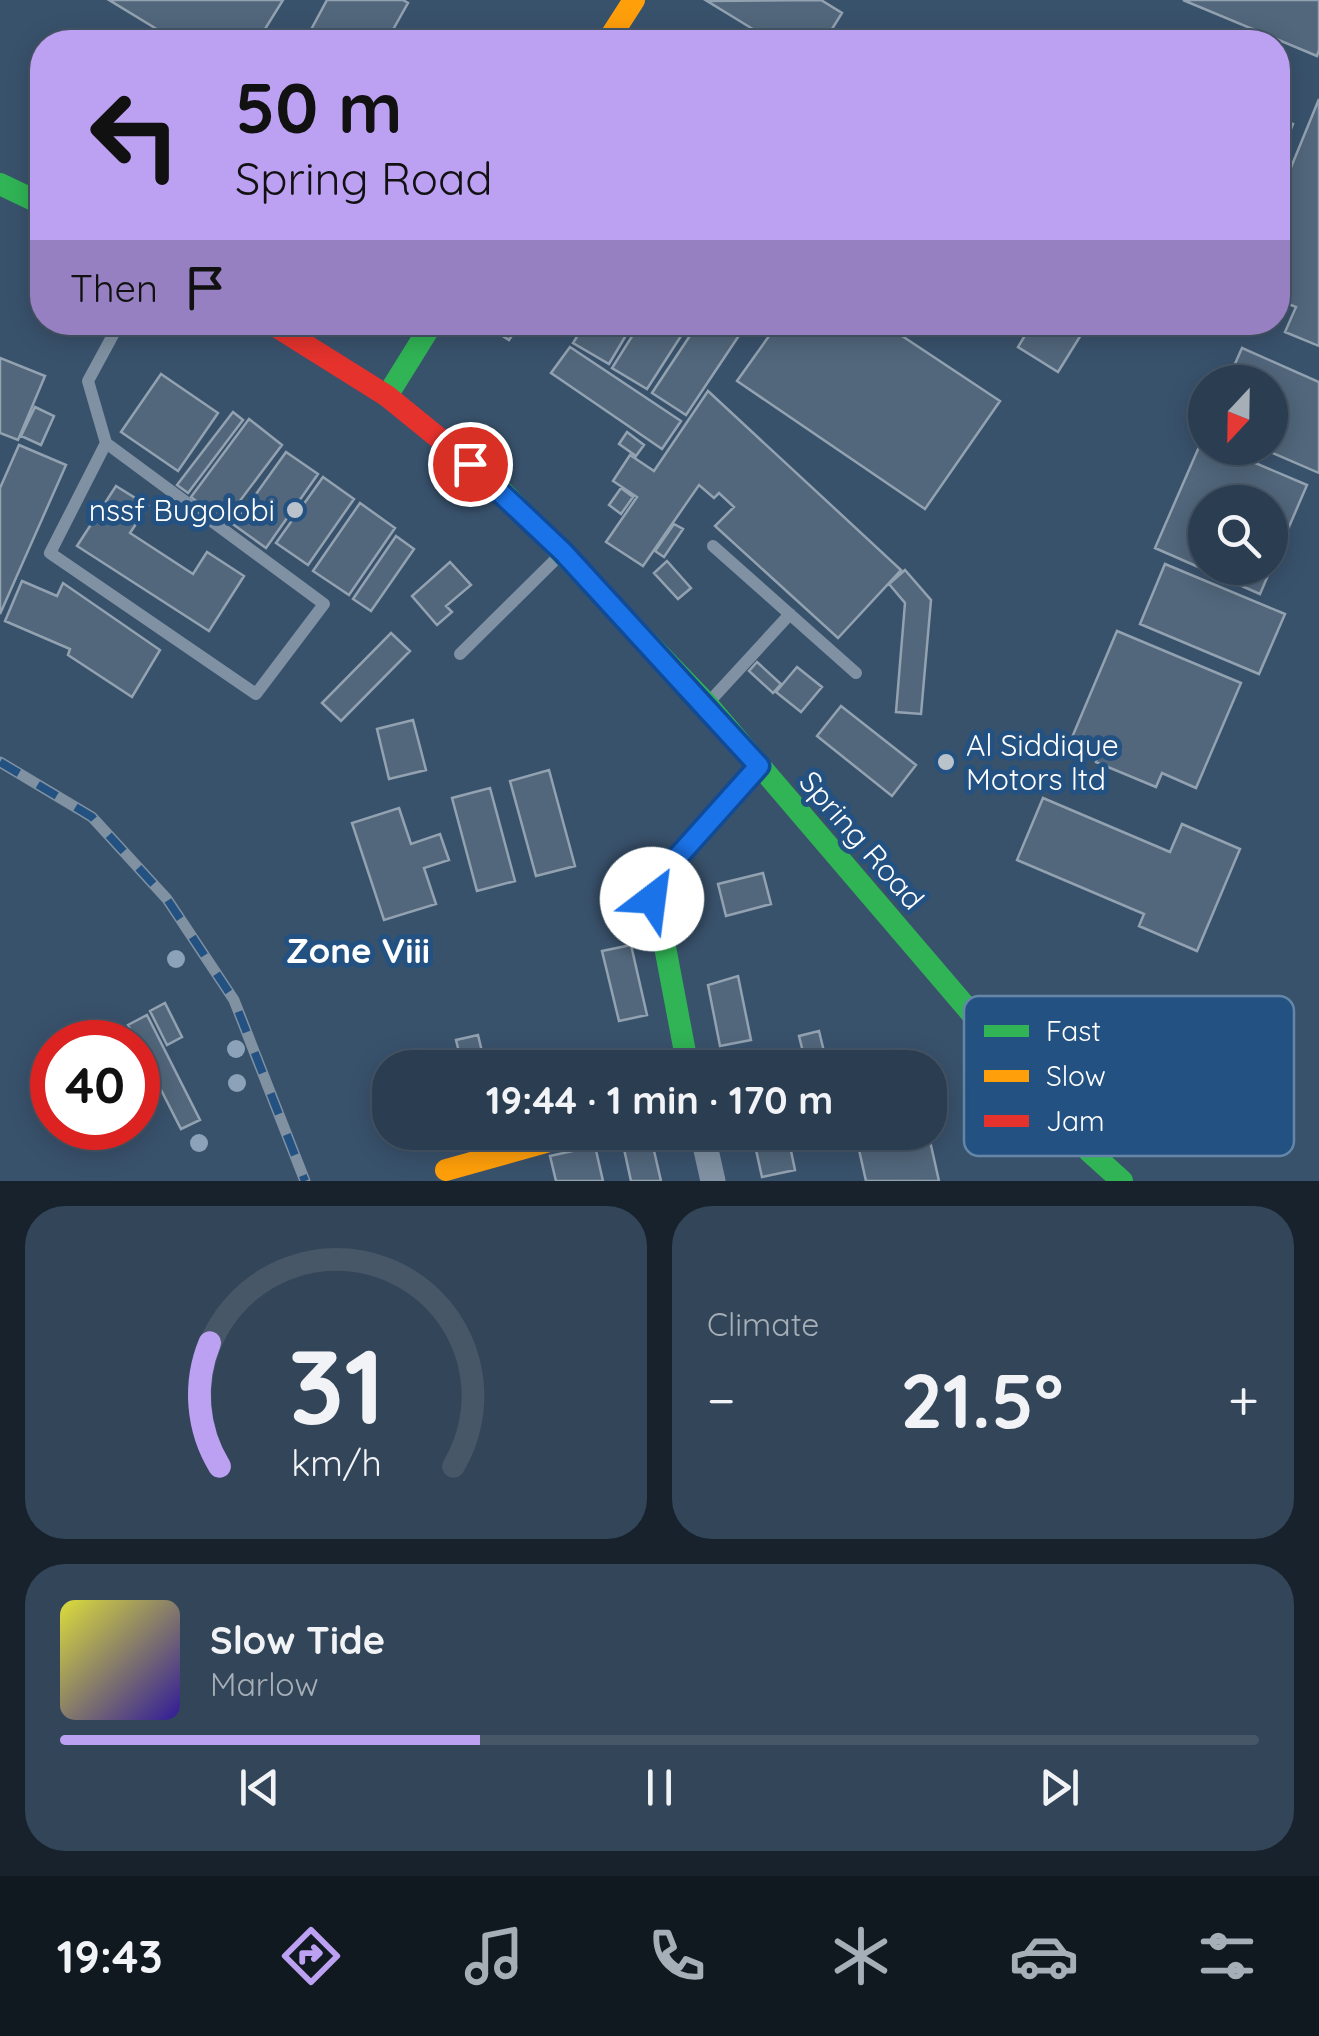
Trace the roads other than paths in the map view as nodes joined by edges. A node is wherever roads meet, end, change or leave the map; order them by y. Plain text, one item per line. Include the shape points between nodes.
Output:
1 (634, 0) edge
2 (615, 30) edge
3 (0, 184) edge
4 (30, 198) edge
5 (113, 335) edge
6 (290, 335) edge
7 (425, 335) edge
8 (387, 396) junction
9 (106, 444) junction
10 (713, 546) dead end
11 (563, 552) junction
12 (790, 614) junction
13 (460, 654) dead end
14 (856, 673) dead end
15 (707, 704) junction
16 (759, 766) junction
17 (964, 1005) edge
18 (685, 1050) edge
19 (518, 1150) edge
20 (706, 1150) edge
21 (1094, 1156) edge
22 (446, 1170) dead end
23 (712, 1181) edge
24 (1122, 1181) edge

1 - 2 main road
3 - 4 main road
5 - 9 lane via 88,381
6 - 8 main road, Spring Road
7 - 8 main road
8 - 11 main road, Spring Road via 498,486
9 - 9 lane via 50,552 256,694 324,604
10 - 12 lane
11 - 13 lane
11 - 15 main road, Spring Road
12 - 14 lane
12 - 15 lane
15 - 16 main road, Spring Road
16 - 17 main road, Spring Road
16 - 18 main road via 654,889
19 - 22 main road
20 - 23 street
21 - 24 main road, Spring Road

